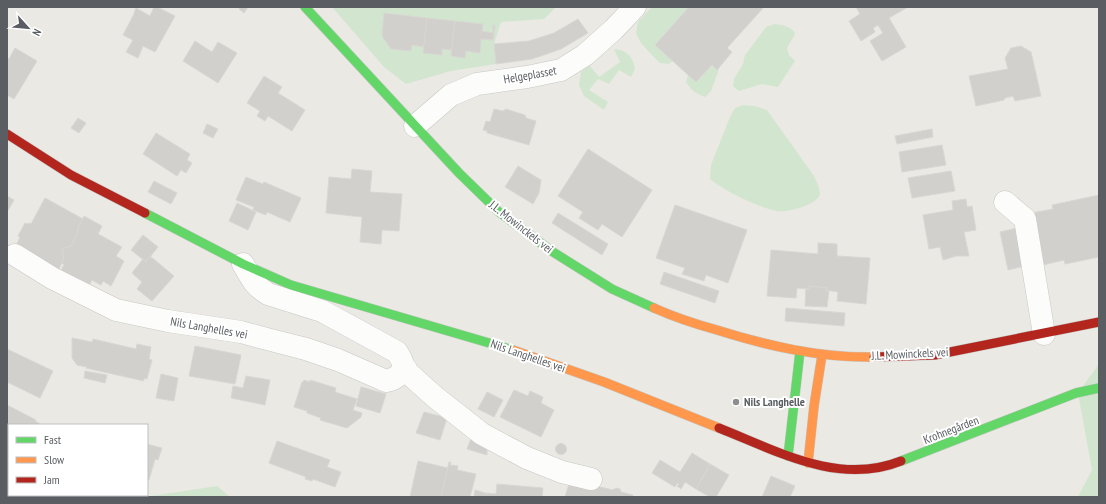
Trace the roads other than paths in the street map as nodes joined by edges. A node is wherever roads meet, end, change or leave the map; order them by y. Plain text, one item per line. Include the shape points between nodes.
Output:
1 (305, 7) edge
2 (635, 7) edge
3 (415, 126) junction
4 (7, 134) edge
5 (1005, 202) dead end
6 (16, 255) dead end
7 (243, 264) junction
8 (1099, 322) edge
9 (1044, 334) junction
10 (800, 351) junction
11 (822, 355) junction
12 (403, 368) junction
13 (1099, 388) edge
14 (788, 456) junction
15 (808, 463) junction
16 (591, 479) dead end

1 - 3 main road, J.L. Mowinckels vei
2 - 3 street, Helgeplasset via 585,55 561,70 477,84 451,95
3 - 10 main road, J.L. Mowinckels vei via 499,212 553,252 612,289 674,318 752,341
4 - 7 main road, Nils Langhelles vei via 71,175
5 - 9 street via 1025,219
6 - 12 street, Nils Langhelles vei via 52,278 116,310 241,332 338,360 386,381 398,376
7 - 12 street via 251,280 260,289 268,294 322,311 380,342 397,352
7 - 14 main road, Nils Langhelles vei via 291,284 498,345 604,382
8 - 9 main road, J.L. Mowinckels vei
9 - 11 main road, J.L. Mowinckels vei via 935,355
10 - 11 main road, J.L. Mowinckels vei
10 - 14 main road
11 - 15 main road
12 - 16 street via 482,434 527,458 562,472
13 - 15 main road, Krohnegården via 1076,393 897,463 867,470 833,469
14 - 15 main road, Nils Langhelles vei

